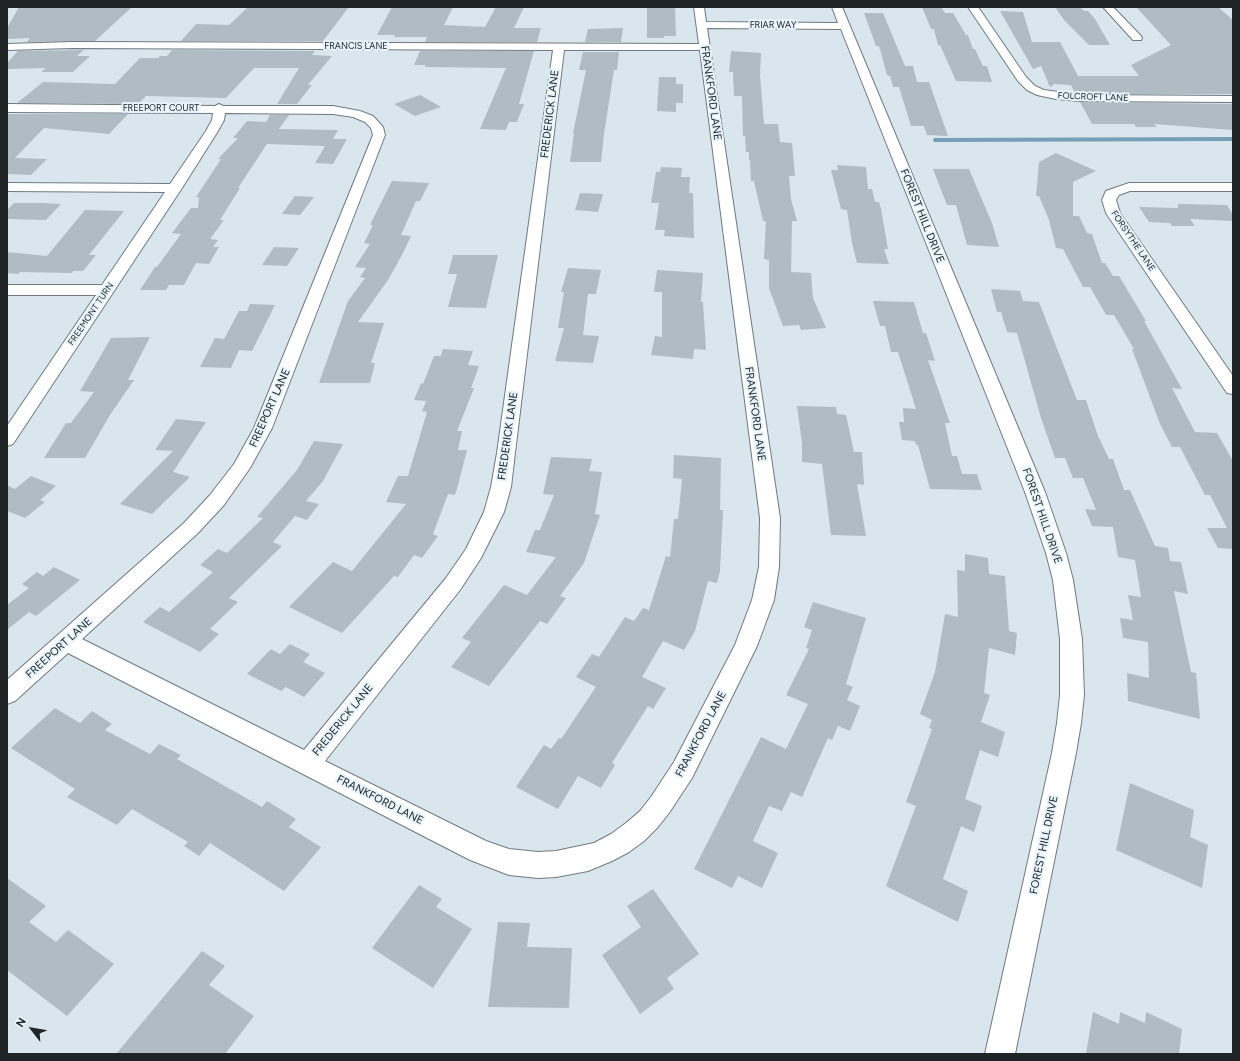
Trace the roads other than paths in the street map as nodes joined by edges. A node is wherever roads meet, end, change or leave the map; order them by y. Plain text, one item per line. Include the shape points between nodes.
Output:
1 (836, 7) edge
2 (973, 7) edge
3 (1108, 7) edge
4 (701, 16) edge
5 (844, 26) junction
6 (1137, 38) dead end
7 (7, 47) edge
8 (559, 47) junction
9 (704, 47) junction
10 (1233, 99) edge
11 (7, 108) edge
12 (219, 108) junction
13 (315, 109) joint
14 (7, 187) edge
15 (1233, 187) edge
16 (175, 188) junction
17 (7, 290) edge
18 (108, 290) junction
19 (1233, 389) edge
20 (7, 440) edge
21 (67, 642) junction
22 (7, 694) edge
23 (308, 764) junction
24 (1000, 1054) edge

1 - 5 street, FOREST HILL DRIVE
2 - 10 street, FOLCROFT LANE via 1022,79 1041,93 1072,98
3 - 6 street
4 - 5 street, FRIAR WAY
4 - 9 street, FRANKFORD LANE
5 - 24 street, FOREST HILL DRIVE via 1035,492 1056,554 1068,609 1072,668 1069,723
7 - 8 street, FRANCIS LANE
8 - 9 street, FRANCIS LANE
8 - 23 street, FREDERICK LANE via 506,453 494,512 462,572
9 - 23 street, FRANKFORD LANE via 770,518 770,549 767,583 755,624 683,770 649,819 620,843 588,858 538,865 509,862 479,851
11 - 12 street, FREEPORT COURT
12 - 13 street, FREEPORT COURT
12 - 16 street, FREEMONT TURN via 220,116 216,124
13 - 21 street, FREEPORT LANE via 341,110 363,116 374,123 379,135 263,428 218,500
14 - 16 street
15 - 19 street, FORSYTHE LANE via 1129,187 1114,192 1109,200 1113,213
16 - 18 street, FREEMONT TURN
17 - 18 street
18 - 20 street, FREEMONT TURN
21 - 22 street, FREEPORT LANE
21 - 23 street, FRANKFORD LANE

